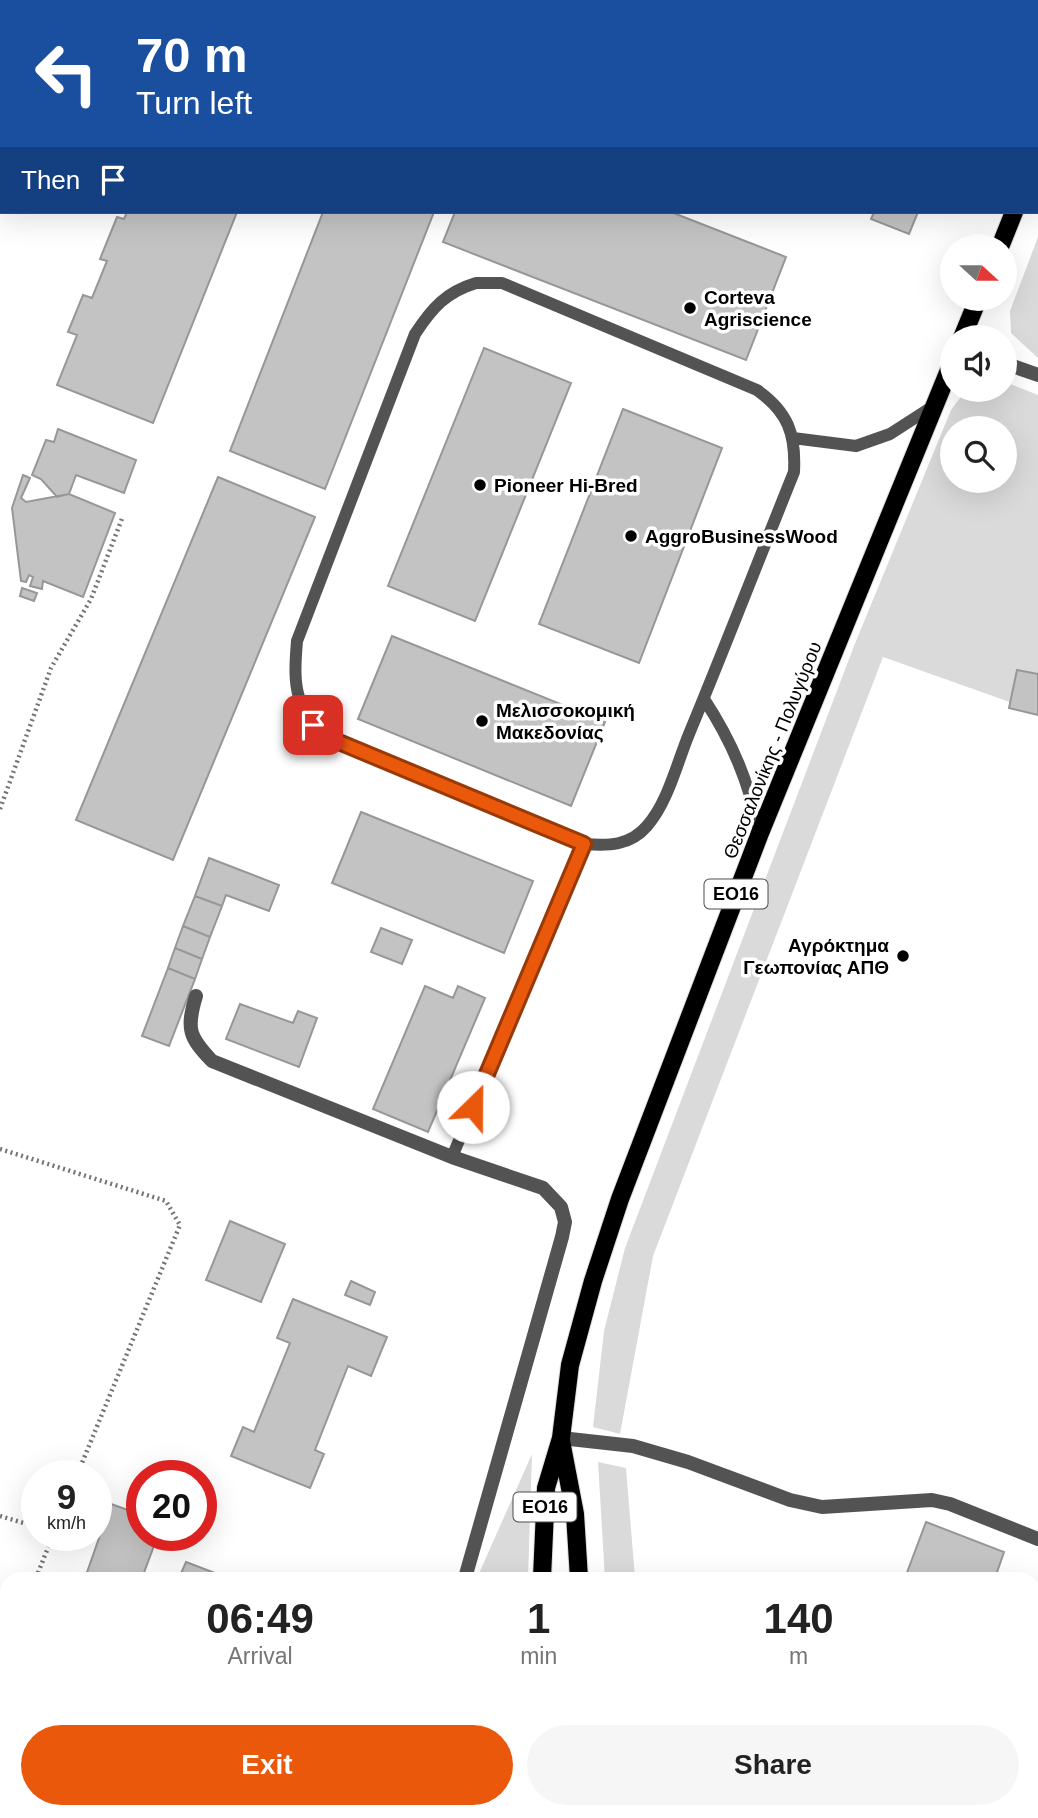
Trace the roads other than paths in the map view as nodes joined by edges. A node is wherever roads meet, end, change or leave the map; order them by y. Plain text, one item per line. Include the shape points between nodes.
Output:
1 (1013, 214) edge
2 (1005, 234) edge
3 (1017, 368) edge
4 (1038, 375) edge
5 (940, 393) edge
6 (935, 405) junction
7 (793, 438) junction
8 (704, 699) junction
9 (760, 833) junction
10 (584, 844) junction
11 (196, 996) dead end
12 (452, 1157) junction
13 (561, 1438) junction
14 (1038, 1539) edge
15 (467, 1572) edge
16 (542, 1572) edge
17 (579, 1572) edge

1 - 2 main road
3 - 4 street
5 - 6 main road, Θεσσαλονίκης - Πολυγύρου / ΕΟ16
6 - 7 lane via 890,434 856,446
6 - 9 main road, Θεσσαλονίκης - Πολυγύρου / ΕΟ16
7 - 8 lane via 794,472
7 - 10 lane via 776,404 757,390 502,284 476,283 454,290 432,308 415,334 297,641 294,674 299,703 313,725 334,740
8 - 9 lane via 730,738
8 - 10 lane via 647,826 630,841
9 - 13 main road, Θεσσαλονίκης - Πολυγύρου / ΕΟ16 via 629,1174 593,1281 570,1365
10 - 12 lane
11 - 12 street via 190,1017 193,1041 212,1061
12 - 15 street via 543,1188 561,1207 565,1222
13 - 14 street via 633,1446 822,1507 932,1500
13 - 16 main road, Θεσσαλονίκης - Πολυγύρου / ΕΟ16 via 546,1488
13 - 17 main road, Θεσσαλονίκης - Πολυγύρου / ΕΟ16 via 575,1514

